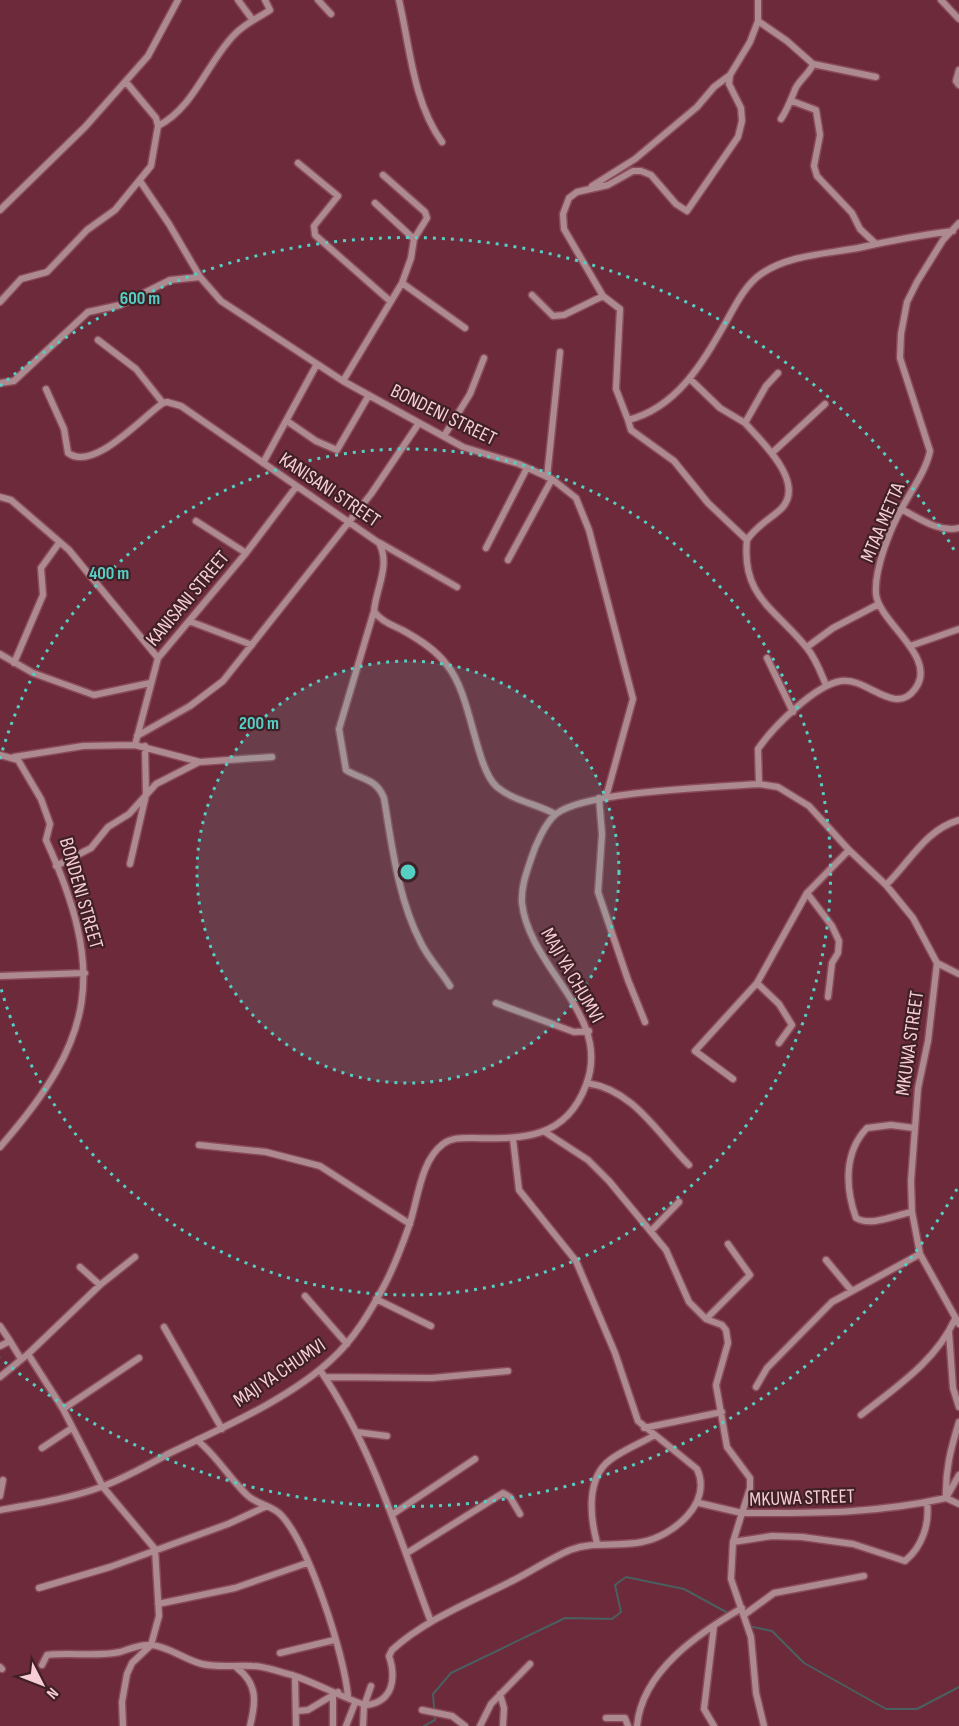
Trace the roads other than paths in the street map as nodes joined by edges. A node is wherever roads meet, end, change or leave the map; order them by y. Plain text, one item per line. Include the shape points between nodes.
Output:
1 (178, 0) edge
2 (238, 0) edge
3 (265, 0) edge
4 (318, 0) edge
5 (399, 0) edge
6 (758, 0) edge
7 (942, 0) edge
8 (331, 14) dead end
9 (252, 19) junction
10 (959, 19) edge
11 (758, 21) junction
12 (813, 64) junction
13 (959, 70) edge
14 (730, 75) junction
15 (876, 77) dead end
16 (126, 82) junction
17 (959, 85) edge
18 (792, 101) junction
19 (781, 119) dead end
20 (158, 126) junction
21 (442, 142) dead end
22 (298, 163) dead end
23 (383, 175) dead end
24 (140, 181) junction
25 (591, 187) junction
26 (375, 203) dead end
27 (0, 210) edge
28 (959, 223) edge
29 (953, 231) junction
30 (414, 239) junction
31 (876, 244) junction
32 (200, 277) junction
33 (402, 284) junction
34 (532, 295) dead end
35 (603, 296) junction
36 (390, 301) junction
37 (0, 302) edge
38 (465, 328) dead end
39 (98, 340) dead end
40 (560, 352) dead end
41 (484, 358) dead end
42 (317, 364) junction
43 (778, 373) dead end
44 (690, 380) junction
45 (343, 381) junction
46 (0, 383) edge
47 (8, 383) junction
48 (46, 389) dead end
49 (0, 390) edge
50 (369, 395) junction
51 (163, 404) junction
52 (825, 404) dead end
53 (628, 420) junction
54 (287, 421) junction
55 (419, 423) junction
56 (745, 423) junction
57 (444, 436) junction
58 (772, 453) junction
59 (263, 463) junction
60 (527, 468) junction
61 (549, 478) junction
62 (296, 487) junction
63 (0, 497) edge
64 (901, 509) junction
65 (349, 521) junction
66 (196, 522) dead end
67 (959, 528) edge
68 (747, 540) junction
69 (59, 543) junction
70 (379, 543) junction
71 (486, 548) dead end
72 (246, 553) junction
73 (508, 560) dead end
74 (457, 587) dead end
75 (877, 605) junction
76 (374, 611) junction
77 (189, 621) junction
78 (959, 629) edge
79 (252, 645) junction
80 (910, 646) junction
81 (807, 647) junction
82 (0, 654) edge
83 (158, 658) junction
84 (767, 658) dead end
85 (14, 663) junction
86 (150, 683) junction
87 (826, 685) junction
88 (793, 712) junction
89 (137, 736) junction
90 (135, 745) junction
91 (145, 746) junction
92 (0, 754) edge
93 (14, 757) junction
94 (272, 757) dead end
95 (200, 762) junction
96 (759, 784) junction
97 (146, 795) junction
98 (603, 798) junction
99 (555, 814) junction
100 (959, 820) edge
101 (849, 850) junction
102 (130, 864) dead end
103 (57, 866) junction
104 (886, 885) junction
105 (807, 893) junction
106 (938, 963) junction
107 (85, 973) junction
108 (959, 974) edge
109 (0, 975) edge
110 (757, 982) junction
111 (450, 986) dead end
112 (828, 997) dead end
113 (496, 1003) dead end
114 (645, 1023) dead end
115 (588, 1030) junction
116 (779, 1043) dead end
117 (733, 1079) dead end
118 (587, 1083) junction
119 (914, 1128) junction
120 (545, 1132) junction
121 (513, 1139) junction
122 (199, 1145) dead end
123 (0, 1147) edge
124 (689, 1165) dead end
125 (679, 1202) dead end
126 (912, 1212) junction
127 (410, 1224) junction
128 (651, 1231) junction
129 (728, 1244) dead end
130 (920, 1254) junction
131 (135, 1257) dead end
132 (826, 1260) dead end
133 (80, 1267) dead end
134 (100, 1285) junction
135 (851, 1290) junction
136 (305, 1296) dead end
137 (376, 1299) junction
138 (706, 1319) junction
139 (957, 1321) edge
140 (0, 1326) edge
141 (431, 1326) dead end
142 (164, 1327) dead end
143 (949, 1332) junction
144 (10, 1341) junction
145 (347, 1344) junction
146 (0, 1346) edge
147 (28, 1354) junction
148 (139, 1358) dead end
149 (21, 1359) junction
150 (320, 1370) junction
151 (508, 1371) dead end
152 (0, 1377) edge
153 (325, 1377) junction
154 (756, 1387) dead end
155 (959, 1407) edge
156 (63, 1409) junction
157 (722, 1412) junction
158 (861, 1415) dead end
159 (959, 1422) edge
160 (72, 1428) junction
161 (644, 1428) junction
162 (222, 1429) junction
163 (356, 1432) junction
164 (655, 1435) junction
165 (387, 1436) dead end
166 (197, 1440) junction
167 (42, 1448) dead end
168 (475, 1459) dead end
169 (959, 1475) edge
170 (3, 1480) dead end
171 (103, 1486) junction
172 (0, 1496) edge
173 (946, 1498) junction
174 (927, 1502) junction
175 (699, 1503) junction
176 (959, 1504) edge
177 (267, 1506) junction
178 (0, 1510) edge
179 (742, 1513) junction
180 (393, 1514) junction
181 (520, 1514) dead end
182 (733, 1542) junction
183 (597, 1543) junction
184 (154, 1549) junction
185 (407, 1552) junction
186 (307, 1563) junction
187 (864, 1576) dead end
188 (39, 1588) dead end
189 (158, 1604) junction
190 (743, 1611) junction
191 (431, 1622) junction
192 (714, 1626) junction
193 (334, 1640) junction
194 (151, 1645) junction
195 (280, 1653) dead end
196 (530, 1664) dead end
197 (42, 1665) dead end
198 (236, 1668) junction
199 (295, 1676) junction
200 (371, 1686) dead end
201 (336, 1694) junction
202 (500, 1694) junction
203 (348, 1697) junction
204 (355, 1703) junction
205 (364, 1706) junction
206 (422, 1710) dead end
207 (297, 1711) junction
208 (606, 1718) dead end
209 (123, 1726) edge
210 (250, 1726) edge
211 (296, 1726) edge
212 (333, 1726) edge
213 (346, 1726) edge
214 (363, 1726) edge
215 (465, 1726) edge
216 (480, 1726) edge
217 (503, 1726) edge
218 (628, 1726) edge
219 (638, 1726) edge
220 (714, 1726) edge
221 (764, 1726) edge

1 - 16 street via 152,51
2 - 9 street
3 - 9 street via 270,10
4 - 8 street
5 - 21 street via 423,105
6 - 11 street
7 - 10 street
9 - 20 street via 234,35 176,116
11 - 12 street
11 - 14 street
12 - 15 street
12 - 18 street
13 - 17 street
14 - 25 street via 634,159
14 - 25 street via 729,84 741,108 738,137 687,211 646,172 633,171 608,185
16 - 20 street via 152,111
16 - 27 street
18 - 19 street
18 - 31 street via 816,110 820,135 814,166 817,176
20 - 24 street via 152,163
22 - 36 street via 338,196 314,226 315,235
23 - 30 street via 427,215
24 - 32 street, BONDENI STREET
24 - 37 street via 115,210 87,230 47,272 21,279
25 - 35 street via 569,198 562,222
26 - 30 street
28 - 29 street, MTAA METTA
29 - 31 street
29 - 64 street, MTAA METTA via 935,251 907,302 900,358 930,451
30 - 33 street
31 - 44 street via 784,263 760,274 739,299
32 - 42 street, BONDENI STREET via 221,301
32 - 47 street via 170,280 120,305 88,312
33 - 36 street
33 - 38 street
34 - 35 street via 553,316 564,315
35 - 53 street via 620,309 616,389
36 - 45 street
39 - 51 street via 136,369
40 - 61 street
41 - 57 street via 470,394
42 - 45 street, BONDENI STREET
42 - 54 street, KANISANI STREET
43 - 56 street
44 - 53 street via 667,399
44 - 56 street via 720,408
45 - 50 street, BONDENI STREET
46 - 47 street
47 - 49 street
48 - 51 street via 64,429 68,453 80,458 110,448
50 - 54 street via 337,450 315,441
50 - 55 street, BONDENI STREET
51 - 59 street, KANISANI STREET via 181,406
52 - 58 street
53 - 68 street via 632,430 674,461 708,503
54 - 59 street, KANISANI STREET
55 - 57 street, BONDENI STREET
55 - 65 street
56 - 58 street
57 - 60 street, BONDENI STREET via 489,457
58 - 68 street via 783,468 788,499
59 - 62 street, KANISANI STREET
60 - 61 street, BONDENI STREET
60 - 71 street
61 - 73 street
61 - 98 street, BONDENI STREET via 576,498 585,516 633,699
62 - 65 street, KANISANI STREET
62 - 72 street, KANISANI STREET
63 - 69 street via 11,500
64 - 67 street via 942,529
64 - 75 street, MTAA METTA via 880,561 875,584
65 - 70 street, KANISANI STREET
65 - 79 street
66 - 72 street
68 - 81 street via 748,578
69 - 83 street via 69,550
69 - 85 street via 40,572 43,595
70 - 74 street
70 - 76 street, KANISANI STREET via 385,563
72 - 77 street, KANISANI STREET
75 - 80 street
75 - 81 street
76 - 99 street via 428,646 449,667 464,697 495,785
76 - 111 street, KANISANI STREET via 339,729 342,751 346,770 380,787 414,927 422,946
77 - 79 street
77 - 83 street, KANISANI STREET
78 - 80 street
79 - 89 street via 212,692
80 - 87 street via 919,662 920,676 907,698 891,699 850,681
81 - 87 street
82 - 85 street
83 - 86 street, KANISANI STREET
84 - 88 street
85 - 86 street via 94,695
86 - 89 street, KANISANI STREET
87 - 88 street
88 - 96 street via 758,749
89 - 90 street, KANISANI STREET
90 - 91 street
90 - 93 street via 83,746
91 - 95 street
91 - 97 street
92 - 93 street
93 - 103 street, BONDENI STREET via 24,767 50,824 46,840
94 - 95 street
95 - 97 street via 156,784
96 - 98 street
96 - 101 street via 778,787 801,800
97 - 102 street
97 - 103 street via 85,853
98 - 99 street
98 - 114 street via 598,892
99 - 115 street, MAJI YA CHUMVI via 535,847 523,883 522,903 526,926
100 - 104 street via 932,833
101 - 104 street
101 - 105 street
103 - 107 street, BONDENI STREET via 83,944
104 - 106 street via 913,918
105 - 110 street
105 - 112 street via 839,941
106 - 108 street
106 - 119 street, MKUWA STREET
107 - 109 street
107 - 123 street, BONDENI STREET via 79,1016 61,1066 41,1098
110 - 116 street via 779,1004 792,1025
110 - 117 street via 696,1051
113 - 115 street via 574,1032
115 - 118 street, MAJI YA CHUMVI
118 - 120 street, MAJI YA CHUMVI via 565,1118
118 - 124 street via 603,1085 623,1096
119 - 126 street, MKUWA STREET
119 - 126 street via 867,1128 848,1164 856,1218 873,1221
120 - 121 street, MAJI YA CHUMVI
120 - 128 street via 594,1166
121 - 127 street, MAJI YA CHUMVI via 456,1138 440,1146 430,1161
121 - 161 street via 519,1190 576,1261 615,1353 635,1415
122 - 127 street via 266,1152 320,1166
125 - 128 street
126 - 130 street, MKUWA STREET
127 - 137 street, MAJI YA CHUMVI
128 - 138 street via 666,1250 689,1302
129 - 138 street via 750,1275
130 - 135 street
130 - 139 street, MKUWA STREET
131 - 134 street
132 - 135 street
133 - 134 street
134 - 147 street
135 - 154 street via 832,1302 783,1351
136 - 145 street
137 - 141 street
137 - 145 street, MAJI YA CHUMVI
138 - 157 street via 722,1325 728,1336 716,1379
139 - 143 street
140 - 144 street
142 - 162 street
143 - 155 street via 953,1388
143 - 158 street via 924,1363
144 - 146 street
144 - 149 street
145 - 150 street, MAJI YA CHUMVI
147 - 149 street
147 - 156 street
148 - 156 street
149 - 152 street
150 - 153 street
150 - 162 street, MAJI YA CHUMVI
151 - 153 street via 424,1378
153 - 163 street
156 - 160 street
157 - 161 street
157 - 179 street via 727,1446 750,1478
159 - 173 street via 947,1459
160 - 167 street
160 - 171 street
161 - 164 street
162 - 166 street, MAJI YA CHUMVI
163 - 165 street
163 - 180 street
164 - 175 street via 698,1469
164 - 183 street via 612,1458 600,1471 590,1500
166 - 171 street, MAJI YA CHUMVI
166 - 177 street via 244,1493
168 - 180 street
169 - 173 street
170 - 172 street
171 - 178 street, MAJI YA CHUMVI via 60,1500
171 - 184 street
173 - 174 street, MKUWA STREET
173 - 176 street
174 - 179 street, MKUWA STREET via 873,1512
174 - 182 street via 927,1526 915,1551 903,1562 853,1544 802,1537 772,1536
175 - 179 street
175 - 183 street via 672,1528 644,1542
177 - 184 street
177 - 186 street via 282,1516
179 - 182 street, MKUWA STREET
180 - 185 street
181 - 185 street via 503,1493
182 - 190 street, MKUWA STREET via 731,1579
183 - 191 street via 570,1550
184 - 188 street
184 - 189 street
185 - 191 street
186 - 189 street via 235,1588
186 - 193 street
187 - 190 street via 774,1593
189 - 194 street via 159,1616
190 - 192 street
190 - 221 street, MKUWA STREET via 751,1637 756,1693
191 - 205 street via 392,1650 392,1687 379,1701
192 - 219 street via 671,1659 642,1705
192 - 220 street via 705,1709
193 - 195 street
193 - 203 street
194 - 197 street via 119,1652 46,1655
194 - 198 street via 199,1664
194 - 209 street via 132,1663 127,1674
196 - 202 street
198 - 199 street via 252,1666
198 - 210 street via 255,1693
199 - 201 street
199 - 207 street
200 - 205 street
201 - 203 street
201 - 207 street via 308,1710
201 - 212 street
202 - 216 street via 484,1712
202 - 217 street
203 - 204 street
204 - 205 street
204 - 213 street
205 - 214 street
206 - 215 street via 452,1716
207 - 211 street
208 - 218 street via 625,1718

